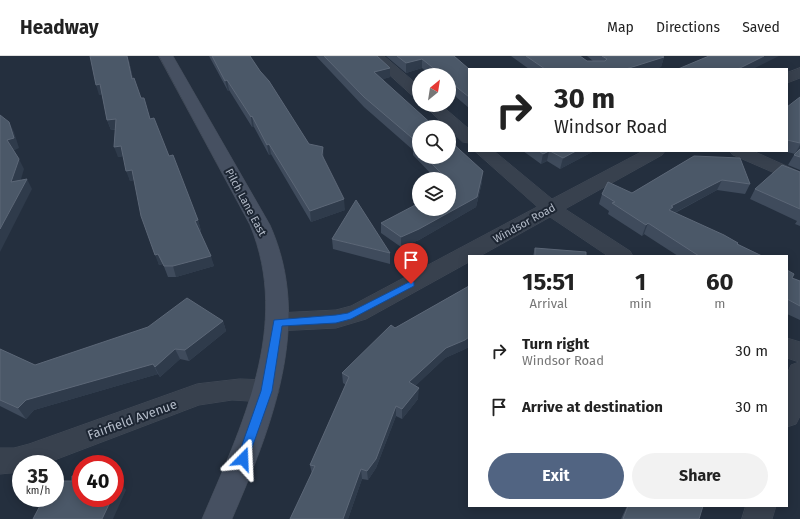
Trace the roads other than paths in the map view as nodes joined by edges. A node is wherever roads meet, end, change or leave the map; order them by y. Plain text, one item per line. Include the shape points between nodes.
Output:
1 (166, 56) edge
2 (376, 56) edge
3 (800, 72) edge
4 (788, 78) edge
5 (412, 88) edge
6 (440, 112) edge
7 (468, 137) edge
8 (485, 152) edge
9 (654, 152) edge
10 (741, 152) edge
11 (800, 179) edge
12 (550, 208) junction
13 (621, 255) edge
14 (277, 322) junction
15 (788, 347) edge
16 (800, 353) edge
17 (800, 372) edge
18 (266, 391) junction
19 (788, 413) edge
20 (0, 461) edge
21 (761, 507) edge
22 (217, 519) edge
23 (757, 519) edge

1 - 14 street, Pilch Lane East via 267,242 276,283
2 - 5 street
3 - 4 street
6 - 7 street
8 - 12 street
9 - 12 street, Windsor Road
10 - 11 street
12 - 13 street
12 - 14 street, Windsor Road via 358,313 336,319
14 - 18 street, Pilch Lane East
15 - 16 street
17 - 19 street
18 - 20 street, Fairfield Avenue via 238,389 197,395 29,457
18 - 22 street, Pilch Lane East via 243,459
21 - 23 street

